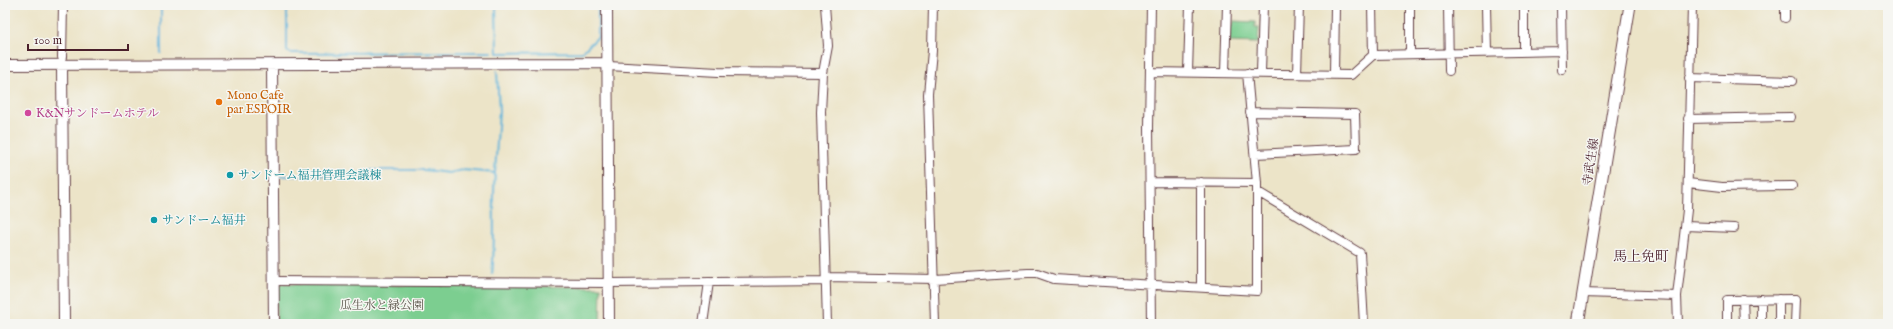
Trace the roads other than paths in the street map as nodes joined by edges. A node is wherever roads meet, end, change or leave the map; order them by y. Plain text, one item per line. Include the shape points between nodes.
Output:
1 (63, 5) edge
2 (607, 5) edge
3 (825, 5) edge
4 (933, 5) edge
5 (1151, 5) edge
6 (1190, 5) edge
7 (1227, 5) edge
8 (1263, 5) edge
9 (1299, 5) edge
10 (1335, 5) edge
11 (1372, 5) edge
12 (1410, 5) edge
13 (1448, 5) edge
14 (1486, 5) edge
15 (1524, 5) edge
16 (1561, 5) edge
17 (1630, 5) edge
18 (1692, 5) edge
19 (1785, 5) edge
20 (1784, 18) dead end
21 (1562, 51) junction
22 (1524, 52) junction
23 (1448, 53) junction
24 (1487, 53) junction
25 (1410, 54) junction
26 (1373, 55) junction
27 (62, 61) junction
28 (608, 64) junction
29 (5, 65) edge
30 (272, 65) junction
31 (1562, 70) dead end
32 (1449, 71) dead end
33 (1150, 72) junction
34 (1188, 72) junction
35 (823, 73) junction
36 (1225, 73) junction
37 (1247, 73) junction
38 (1261, 73) junction
39 (1297, 74) junction
40 (1334, 74) junction
41 (1689, 78) junction
42 (1792, 81) dead end
43 (1250, 112) junction
44 (1791, 117) dead end
45 (1688, 119) junction
46 (1255, 154) junction
47 (1150, 182) junction
48 (1201, 182) junction
49 (1257, 183) junction
50 (1688, 183) junction
51 (1792, 186) dead end
52 (1258, 192) junction
53 (1685, 226) junction
54 (1734, 228) dead end
55 (826, 279) junction
56 (935, 279) junction
57 (274, 281) junction
58 (709, 282) junction
59 (609, 283) junction
60 (1151, 284) junction
61 (1201, 287) junction
62 (1583, 293) junction
63 (1677, 296) junction
64 (1761, 299) junction
65 (1779, 299) junction
66 (1744, 300) junction
67 (64, 324) edge
68 (274, 324) edge
69 (609, 324) edge
70 (703, 324) edge
71 (827, 324) edge
72 (935, 324) edge
73 (1151, 324) edge
74 (1364, 324) edge
75 (1578, 324) edge
76 (1678, 324) edge
77 (1728, 324) edge
78 (1744, 324) edge
79 (1761, 324) edge
80 (1779, 324) edge
81 (1795, 324) edge

1 - 27 street
2 - 28 street
3 - 35 street via 828,46
4 - 56 street via 928,94
5 - 33 street
6 - 34 street
7 - 36 street
8 - 38 street
9 - 39 street
10 - 40 street
11 - 26 street
12 - 25 street
13 - 23 street
14 - 24 street
15 - 22 street
16 - 21 street
17 - 62 main road, 寺武生線
18 - 41 street
19 - 20 street
21 - 22 street
21 - 31 street
22 - 24 street
23 - 24 street
23 - 25 street
23 - 32 street
25 - 26 street
26 - 40 street via 1351,75
27 - 29 street
27 - 30 street
27 - 67 street
28 - 30 street via 481,62
28 - 35 street via 718,72
28 - 59 street
30 - 57 street
33 - 34 street
33 - 47 street
34 - 36 street
35 - 55 street via 821,112
36 - 37 street
37 - 38 street
37 - 43 street
38 - 39 street
39 - 40 street
41 - 42 street
41 - 45 street
43 - 46 street
43 - 46 street via 1355,114 1356,149
44 - 45 street
45 - 50 street
46 - 49 street
47 - 48 street
47 - 60 street
48 - 49 street
48 - 61 street
49 - 52 street
50 - 51 street via 1722,187
50 - 53 street
52 - 61 street via 1257,291
52 - 74 street via 1360,253
53 - 54 street
53 - 63 street
55 - 56 street
55 - 58 street
55 - 71 street
56 - 60 street via 1037,274 1054,279
56 - 72 street
57 - 59 street
57 - 68 street via 278,300
58 - 59 street
58 - 70 street
59 - 69 street
60 - 61 street
60 - 73 street
62 - 63 street
62 - 75 main road, 寺武生線
63 - 76 street
64 - 65 street
64 - 66 street
64 - 79 street
65 - 80 street
65 - 81 street via 1796,299
66 - 77 street via 1727,300
66 - 78 street

